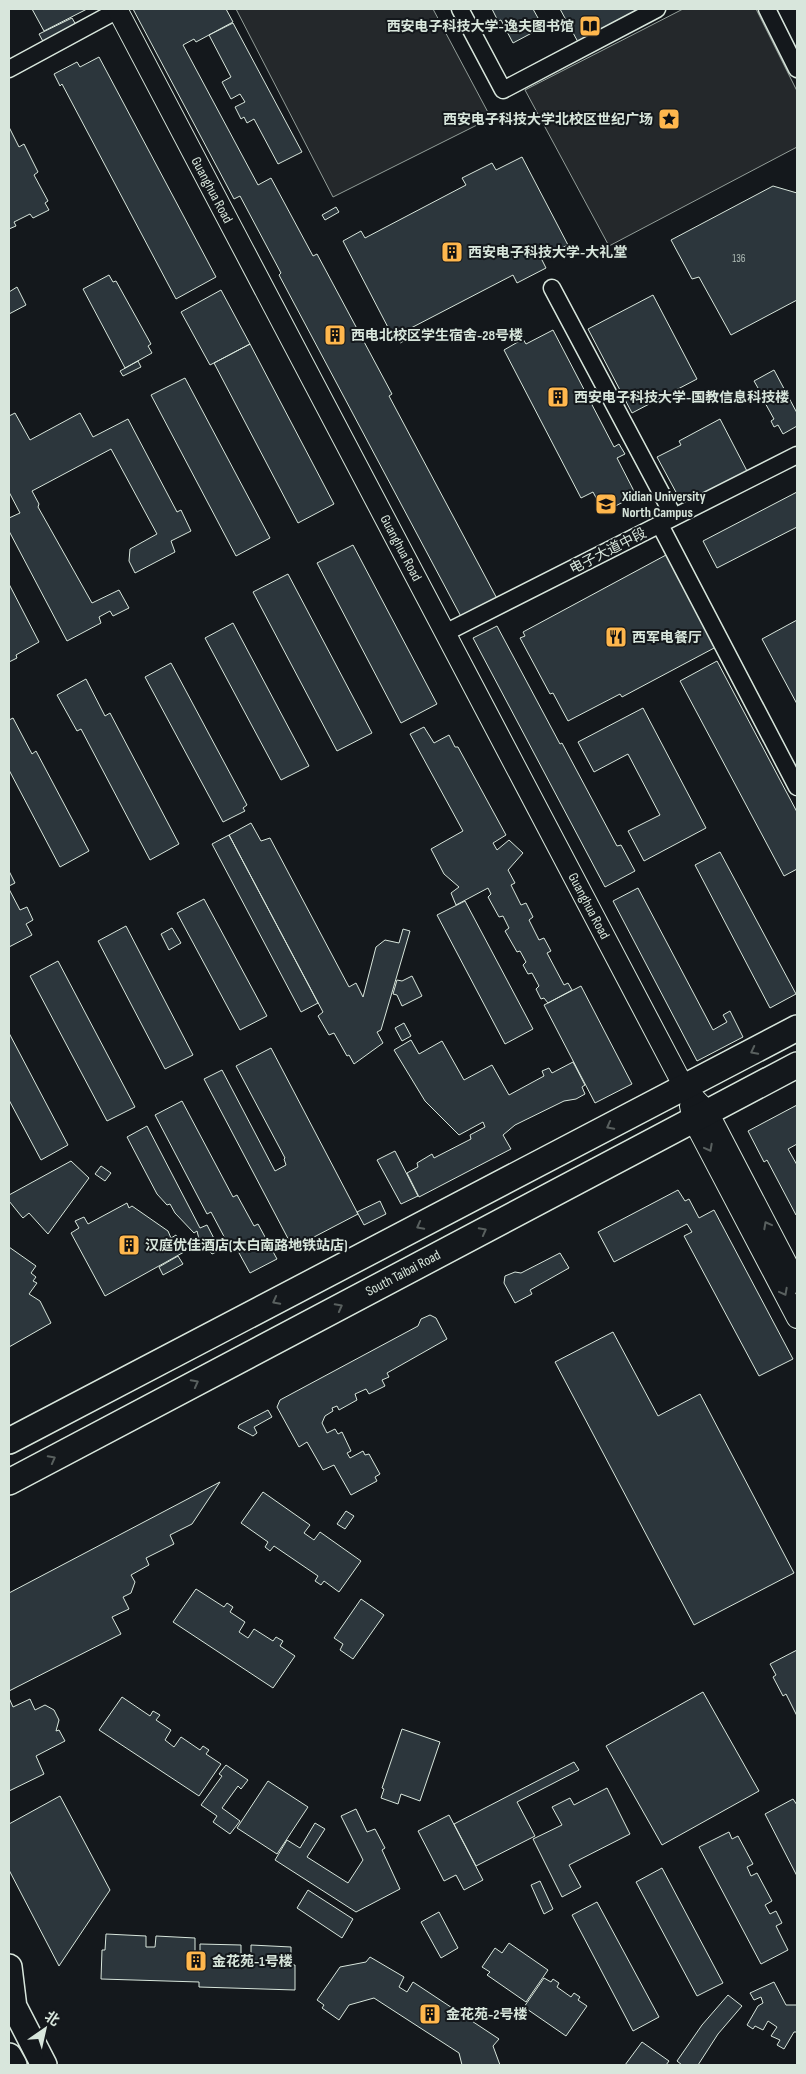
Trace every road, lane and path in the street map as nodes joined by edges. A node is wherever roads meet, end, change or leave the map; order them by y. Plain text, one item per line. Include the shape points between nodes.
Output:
1 (117, 9) edge
2 (460, 9) edge
3 (657, 9) edge
4 (766, 9) edge
5 (795, 61) edge
6 (9, 68) edge
7 (552, 288) dead end
8 (797, 454) edge
9 (667, 521) junction
10 (445, 633) junction
11 (797, 787) edge
12 (797, 1028) edge
13 (797, 1065) edge
14 (684, 1087) junction
15 (701, 1116) junction
16 (797, 1283) edge
17 (797, 1318) edge
18 (9, 1441) edge
19 (9, 1482) edge
20 (9, 1967) edge
21 (12, 2003) edge
22 (9, 2056) edge
23 (14, 2065) edge
24 (44, 2065) edge

1 - 6 street
1 - 10 street, Guanghua Road
2 - 3 street via 503,90
4 - 5 street
7 - 9 street
8 - 9 street, 电子大道中段
9 - 10 street, 电子大道中段
9 - 11 street
10 - 14 street, Guanghua Road
12 -> 14 main road
13 - 15 main road, South Taibai Road
14 - 15 street, Guanghua Road
14 -> 18 main road
16 -> 15 street, Guanghua Road
15 -> 17 street, Guanghua Road
19 -> 15 main road, South Taibai Road
20 - 21 main road
21 - 24 main road
22 - 23 main road

